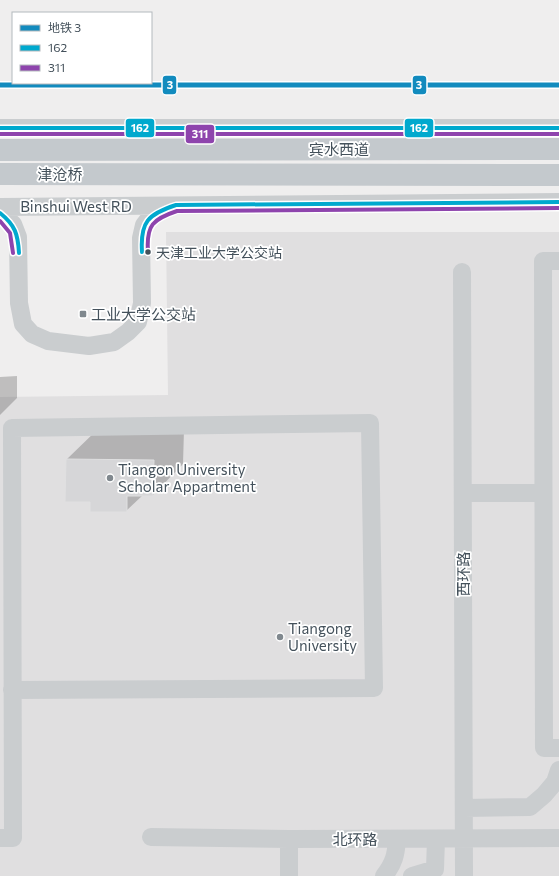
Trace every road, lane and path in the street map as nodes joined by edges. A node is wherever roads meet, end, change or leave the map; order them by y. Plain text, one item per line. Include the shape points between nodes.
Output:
1 (0, 128) edge
2 (559, 128) edge
3 (119, 149) joint
4 (559, 149) edge
5 (0, 150) edge
6 (0, 174) edge
7 (119, 174) joint
8 (559, 175) edge
9 (559, 202) edge
10 (176, 206) junction
11 (0, 207) edge
12 (0, 213) edge
13 (559, 261) edge
14 (462, 272) dead end
15 (463, 493) junction
16 (543, 493) junction
17 (12, 690) junction
18 (559, 748) edge
19 (559, 770) edge
20 (464, 808) junction
21 (151, 837) dead end
22 (0, 838) edge
23 (559, 838) edge
24 (288, 839) junction
25 (397, 839) junction
26 (436, 839) junction
27 (464, 839) junction
28 (288, 876) edge
29 (384, 876) edge
30 (412, 876) edge
31 (464, 876) edge

1 - 2 street
3 - 4 main road, 宾水西道
3 - 5 main road, 津沧桥
6 - 7 main road, 津沧桥
7 - 8 main road, 宾水西道
9 - 10 street, Binshui West RD
10 - 11 street, Binshui West RD
10 - 12 street via 156,213 144,225 141,238 142,302 138,322 114,342 90,346 48,341 32,334 23,324 19,302 18,237 13,224
13 - 16 street via 543,261
14 - 15 street, 西环路
15 - 16 street
15 - 20 street, 西环路
16 - 18 street via 544,748
17 - 17 street via 12,428 370,423 374,688
17 - 22 street via 13,838
19 - 20 street via 555,782 530,807
20 - 27 street, 西环路
21 - 24 street, 北环路
23 - 27 street, 北环路
24 - 25 street, 北环路
24 - 28 street
25 - 26 street, 北环路
25 - 29 street via 392,866
26 - 27 street, 北环路
26 - 30 street via 435,869
27 - 31 street, 西环路

